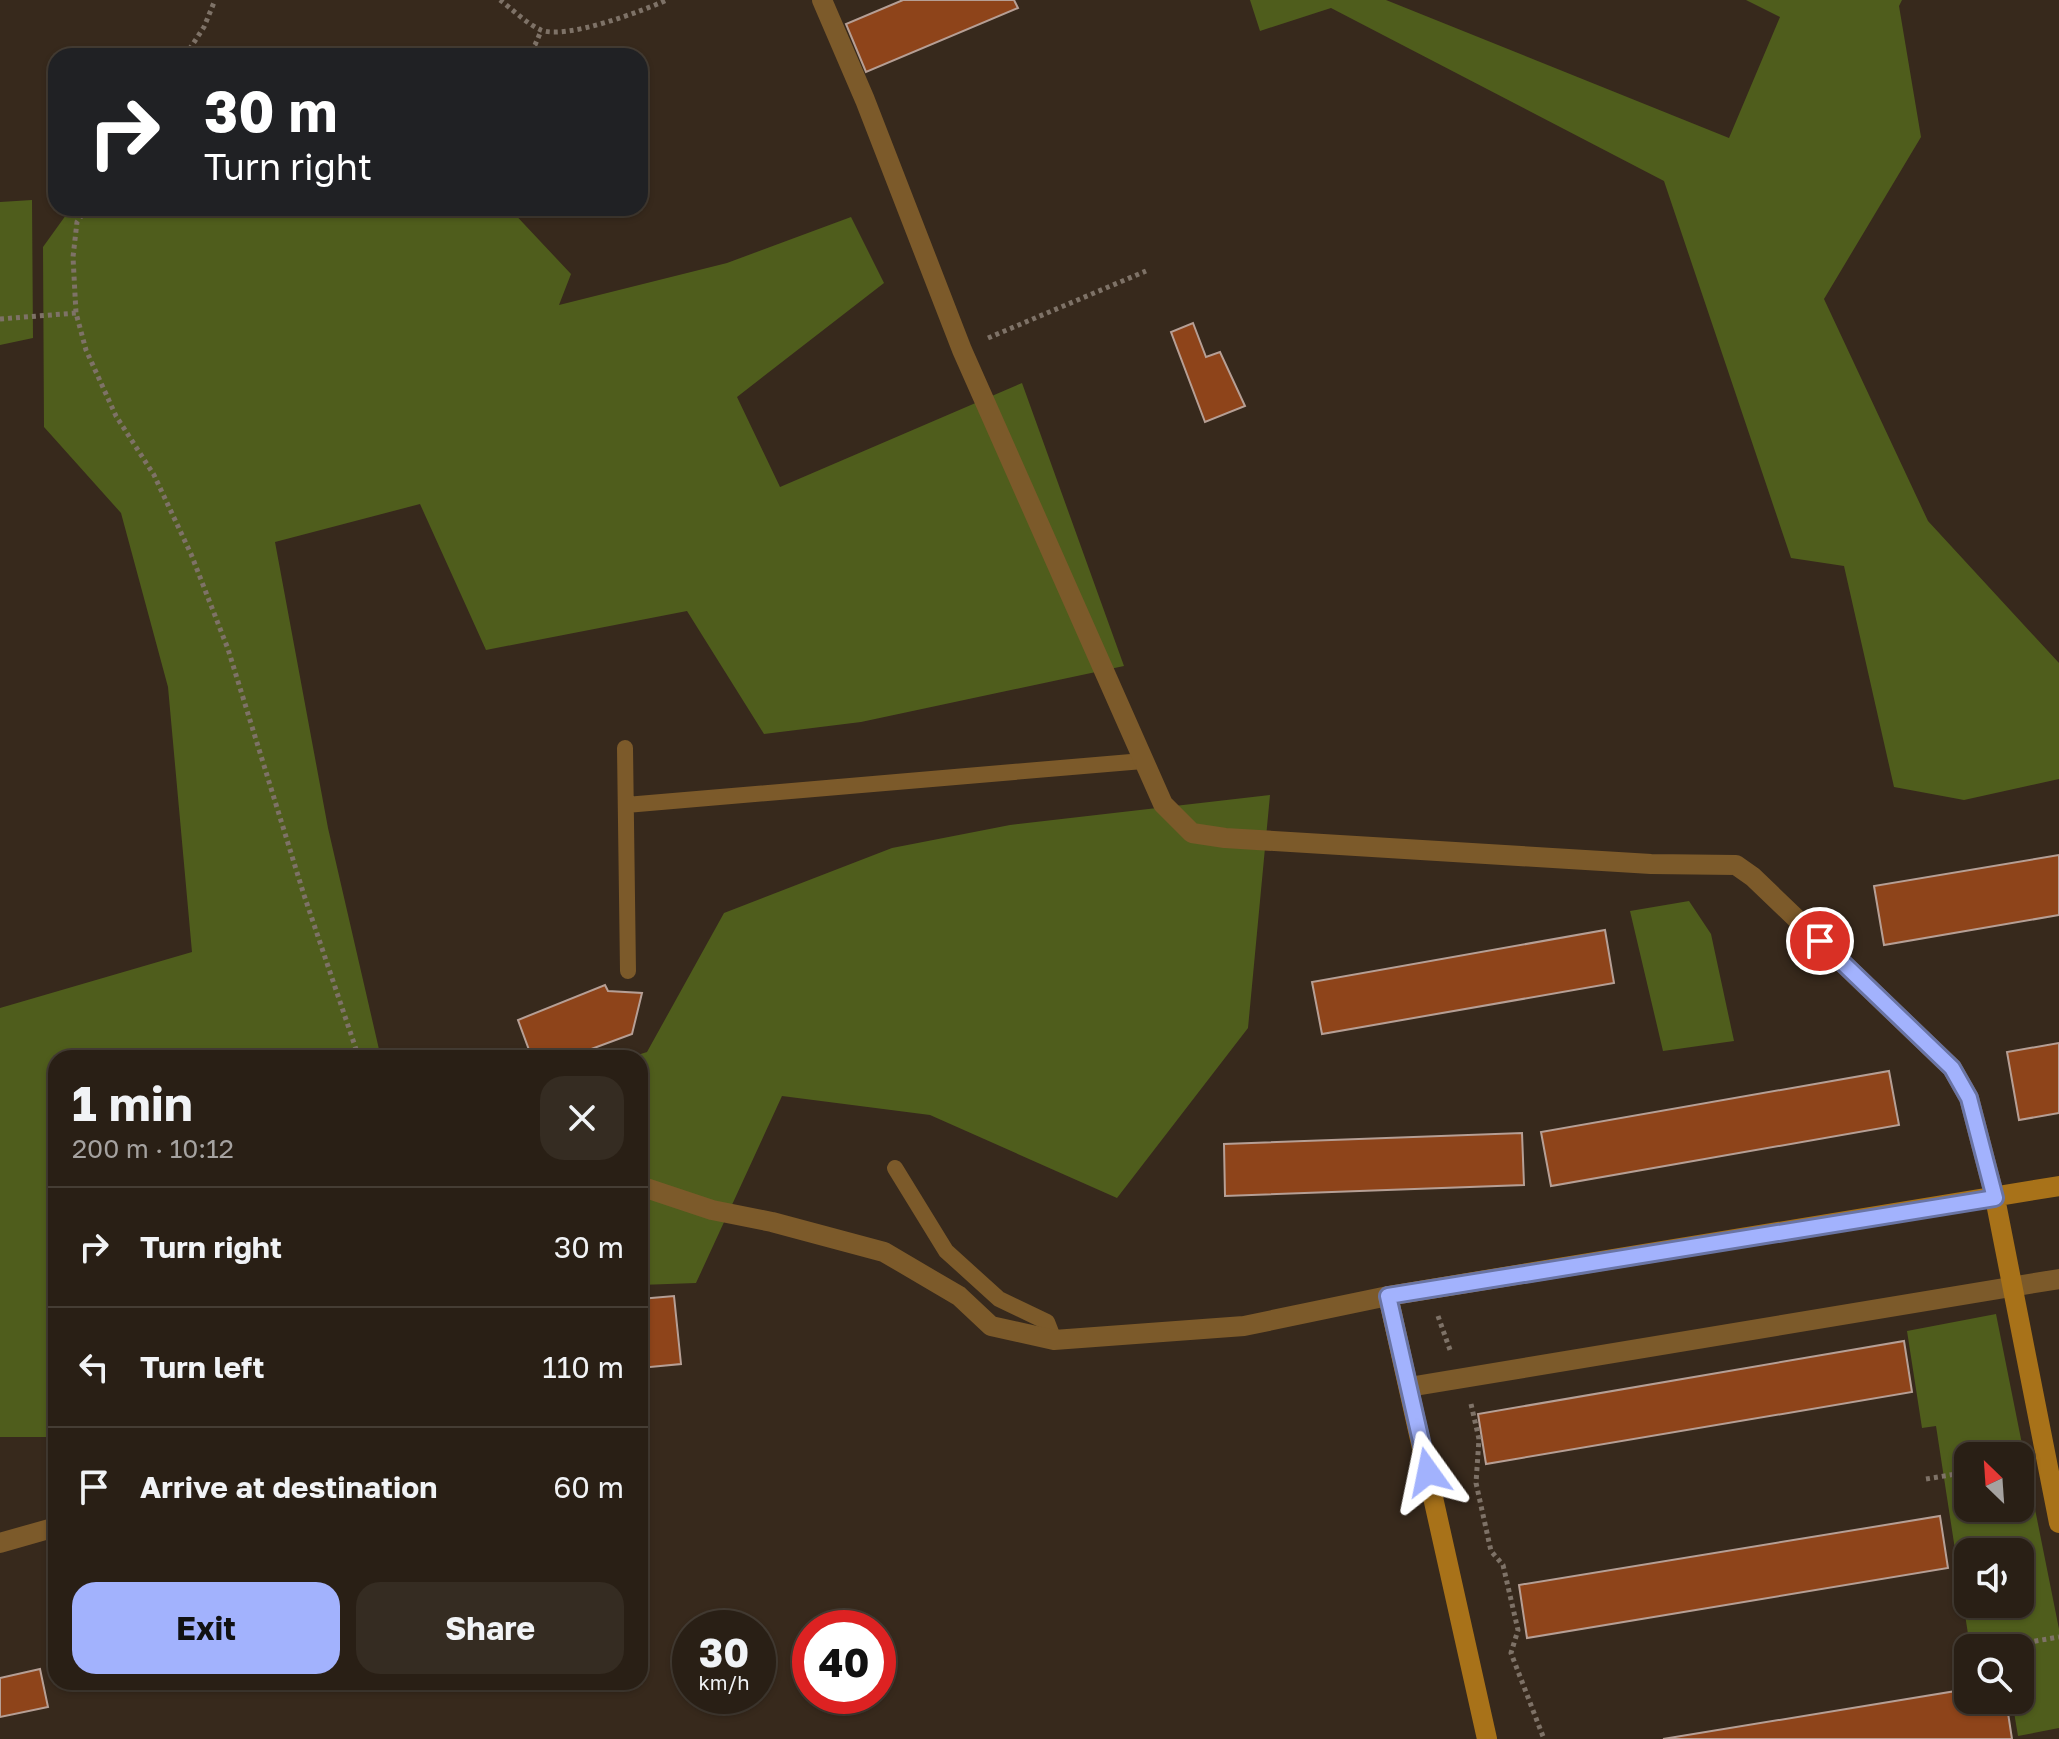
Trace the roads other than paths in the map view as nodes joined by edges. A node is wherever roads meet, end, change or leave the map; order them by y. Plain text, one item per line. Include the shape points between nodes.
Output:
1 (822, 0) edge
2 (625, 748) dead end
3 (1143, 761) junction
4 (626, 805) junction
5 (628, 971) dead end
6 (895, 1168) dead end
7 (2059, 1186) edge
8 (648, 1189) edge
9 (1995, 1198) junction
10 (2059, 1279) edge
11 (2014, 1287) junction
12 (1388, 1296) junction
13 (1054, 1340) junction
14 (1409, 1387) junction
15 (2059, 1523) edge
16 (48, 1529) edge
17 (0, 1543) edge
18 (1487, 1739) edge

1 - 3 street via 962,350
2 - 4 lane
3 - 4 lane
3 - 9 street via 1163,804 1192,833 1736,865 1952,1068 1969,1098
4 - 5 lane
6 - 13 lane via 946,1251 999,1299 1047,1322
7 - 9 street
8 - 13 street via 712,1210 884,1252 959,1296 991,1326
9 - 11 street
9 - 12 street
10 - 11 street
11 - 14 street
11 - 15 street
12 - 13 street via 1244,1326
12 - 14 street
14 - 18 street
16 - 17 street

